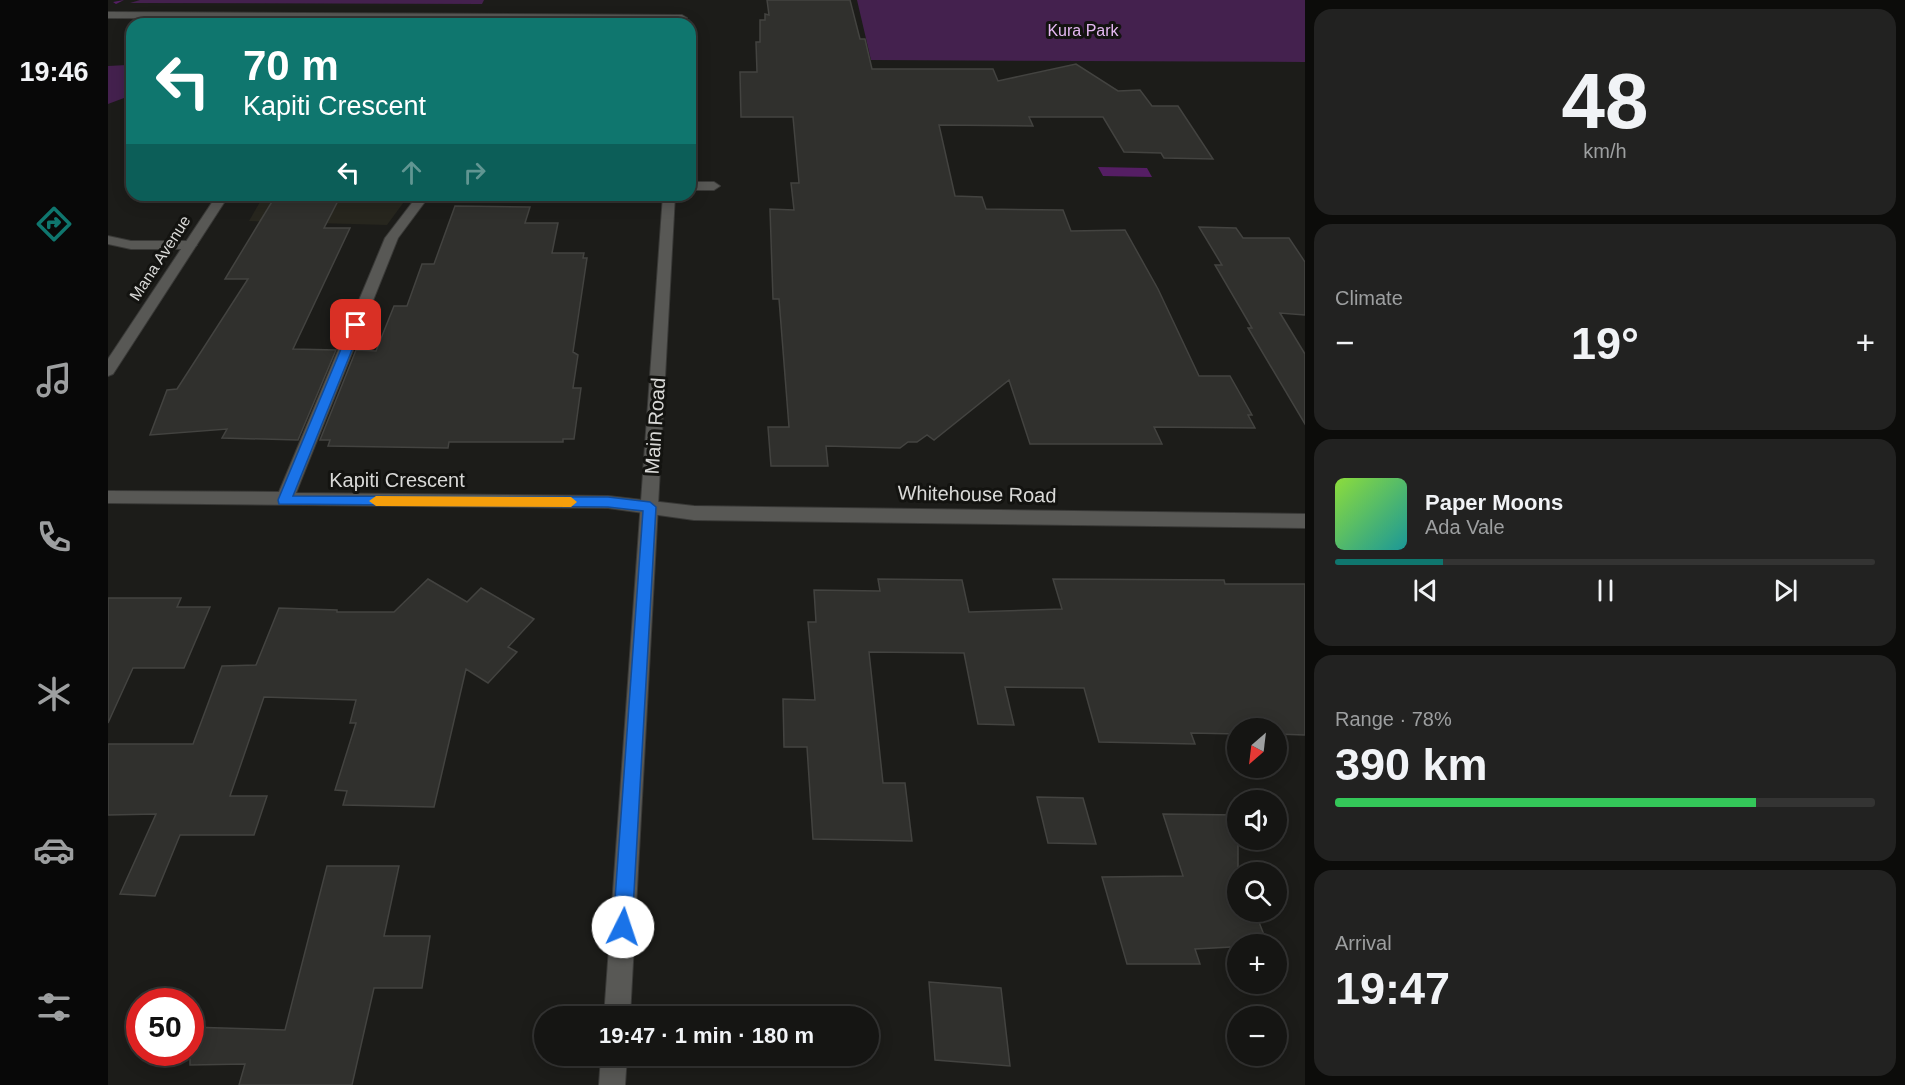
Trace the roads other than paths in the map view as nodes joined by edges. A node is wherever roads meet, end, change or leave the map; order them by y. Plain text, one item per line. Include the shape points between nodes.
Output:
1 (108, 15) edge
2 (682, 17) edge
3 (245, 18) edge
4 (624, 18) edge
5 (696, 186) edge
6 (714, 186) dead end
7 (219, 201) edge
8 (419, 201) edge
9 (669, 201) edge
10 (108, 240) edge
11 (190, 245) junction
12 (108, 371) edge
13 (108, 497) edge
14 (284, 500) junction
15 (650, 507) junction
16 (1305, 521) edge
17 (618, 1006) edge
18 (613, 1066) edge
19 (612, 1085) edge

1 - 3 street
2 - 4 street
5 - 6 street
7 - 11 street, Mana Avenue
8 - 14 street via 392,238
9 - 15 street, Main Road
10 - 11 street via 131,245
11 - 12 street, Mana Avenue
13 - 14 street, Kapiti Crescent
14 - 15 street, Kapiti Crescent via 608,502
15 - 16 street, Whitehouse Road via 706,513
15 - 17 street, Main Road
18 - 19 street

